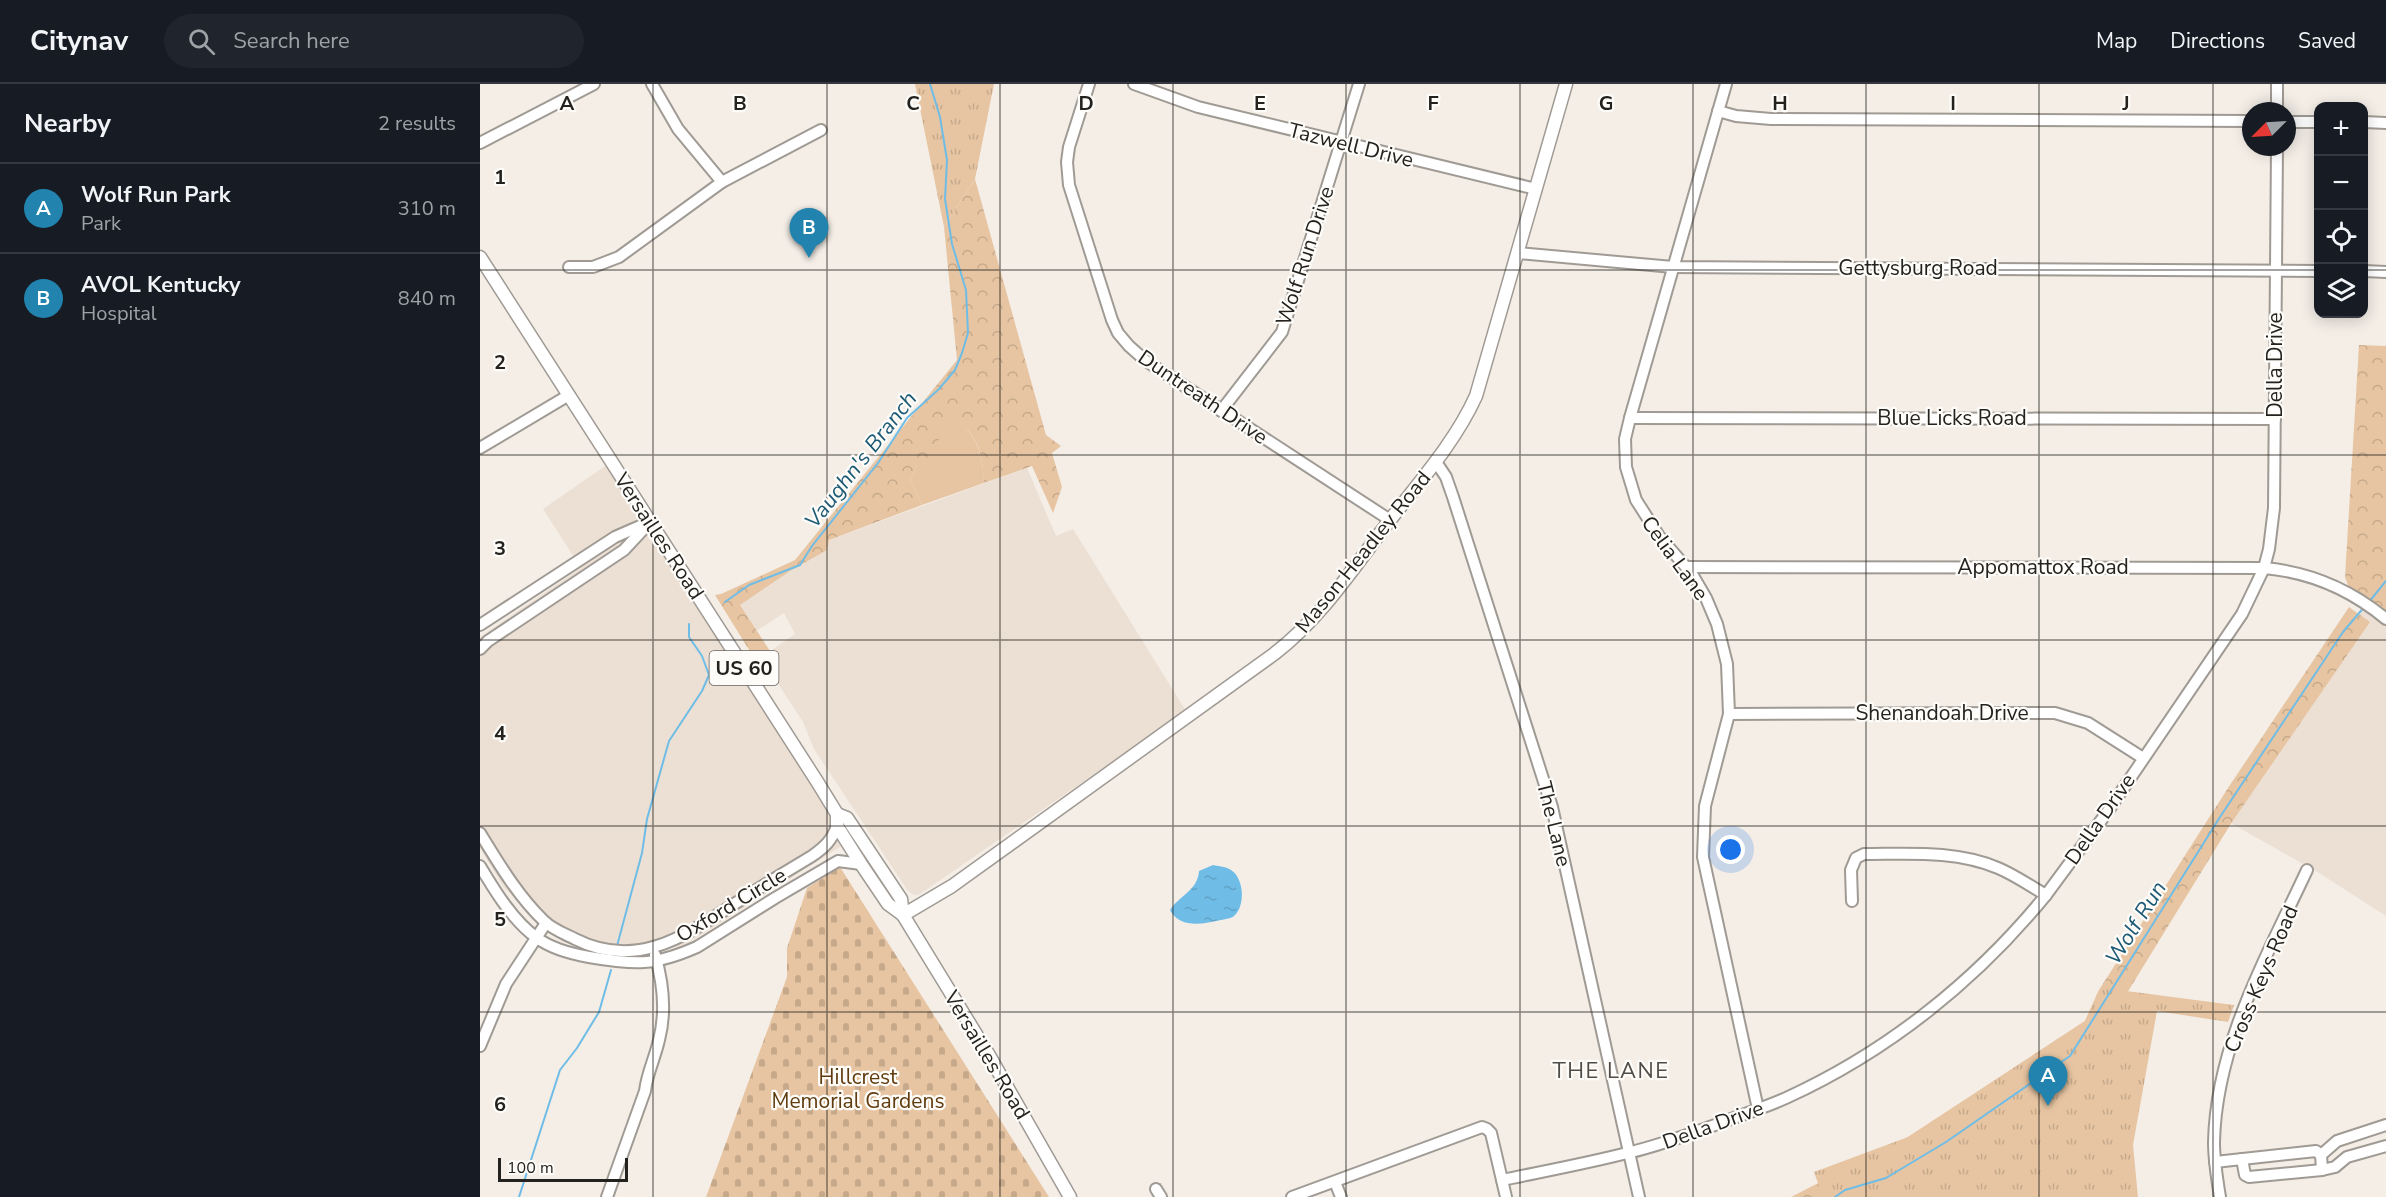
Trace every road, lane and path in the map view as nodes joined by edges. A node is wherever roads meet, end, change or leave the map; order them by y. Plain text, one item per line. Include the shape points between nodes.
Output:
1 (594, 84) edge
2 (652, 84) edge
3 (1089, 84) edge
4 (1134, 84) edge
5 (1359, 84) edge
6 (1566, 84) edge
7 (1726, 84) edge
8 (2277, 84) edge
9 (2277, 102) edge
10 (1718, 111) junction
11 (2242, 121) edge
12 (2296, 122) edge
13 (2314, 122) edge
14 (2368, 122) edge
15 (2386, 123) edge
16 (820, 130) dead end
17 (480, 143) edge
18 (1341, 143) junction
19 (2277, 156) edge
20 (722, 183) junction
21 (1536, 189) junction
22 (1518, 254) junction
23 (480, 257) edge
24 (568, 267) dead end
25 (1673, 267) junction
26 (2276, 270) junction
27 (2314, 271) edge
28 (2368, 271) edge
29 (2386, 272) edge
30 (569, 395) junction
31 (1221, 411) junction
32 (1630, 417) junction
33 (2275, 419) junction
34 (480, 448) edge
35 (1436, 462) junction
36 (1390, 520) junction
37 (650, 522) junction
38 (1687, 567) junction
39 (2264, 568) junction
40 (2386, 619) edge
41 (480, 625) edge
42 (480, 649) edge
43 (1729, 714) junction
44 (2143, 758) junction
45 (837, 820) junction
46 (480, 833) edge
47 (861, 864) junction
48 (480, 866) edge
49 (2307, 870) dead end
50 (2046, 895) junction
51 (1852, 902) dead end
52 (903, 915) junction
53 (546, 923) junction
54 (537, 938) junction
55 (652, 948) junction
56 (657, 961) junction
57 (480, 1046) edge
58 (1758, 1109) junction
59 (2386, 1125) edge
60 (2386, 1146) edge
61 (1630, 1153) junction
62 (2321, 1155) junction
63 (2242, 1159) junction
64 (2215, 1162) junction
65 (2322, 1170) junction
66 (1502, 1180) junction
67 (1335, 1182) junction
68 (607, 1197) edge
69 (1070, 1197) edge
70 (1292, 1197) edge
71 (1341, 1197) edge
72 (1506, 1197) edge
73 (1640, 1197) edge
74 (2220, 1197) edge

1 - 17 street
2 - 20 street via 678,129
3 - 31 street, Duntreath Drive via 1069,147 1068,174 1112,320 1129,346
4 - 18 street, Tazwell Drive via 1198,107
5 - 18 street, Wolf Run Drive
6 - 21 main road, Mason Headley Road
7 - 10 street, Celia Lane
8 - 9 street
10 - 11 street via 1771,119
10 - 25 street, Celia Lane
12 - 13 street
14 - 15 street
16 - 20 street
18 - 21 street, Tazwell Drive
18 - 31 street, Wolf Run Drive via 1282,332
19 - 26 street, Della Drive
20 - 24 street via 619,257 593,267
21 - 22 main road, Mason Headley Road
22 - 25 street, Gettysburg Road
22 - 35 main road, Mason Headley Road via 1476,396
23 - 30 main road, Versailles Road / US 60
25 - 26 street, Gettysburg Road
25 - 32 street, Celia Lane
26 - 27 street, Gettysburg Road
26 - 33 street, Della Drive
28 - 29 street
30 - 34 street
30 - 37 main road, Versailles Road / US 60
31 - 36 street, Duntreath Drive
32 - 33 street, Blue Licks Road
32 - 38 street, Celia Lane via 1625,439 1626,467 1636,500 1659,536
33 - 39 street, Della Drive via 2274,508
35 - 36 main road, Mason Headley Road
35 - 61 street, The Lane via 1453,497 1552,807
36 - 52 main road, Mason Headley Road via 1327,604 1288,643 952,886
37 - 41 street via 615,537
37 - 42 street via 624,550
37 - 45 main road, Versailles Road / US 60
38 - 39 street, Appomattox Road
38 - 43 street, Celia Lane via 1717,624 1727,664
39 - 40 street, Appomattox Road via 2306,575 2339,587
39 - 44 street, Della Drive via 2227,638
43 - 44 street, Shenandoah Drive via 2055,713 2088,723
43 - 58 street, Celia Lane via 1705,806 1703,857
44 - 50 street, Della Drive
45 - 47 main road, Versailles Road / US 60
45 - 52 main road, Versailles Road / US 60 via 847,818 901,899
45 - 55 street, Oxford Circle via 833,837 812,856 689,933
46 - 53 street, Oxford Circle via 515,888
47 - 52 main road, Versailles Road / US 60 via 888,904
47 - 56 street, Oxford Circle via 838,861 697,947
48 - 54 street, Oxford Circle via 505,904
49 - 64 street, Cross Keys Road via 2263,962 2226,1064 2215,1121
50 - 51 street via 2007,872 1968,859 1864,854 1856,858 1851,870
50 - 58 street, Della Drive via 2010,938 1930,1009 1850,1064
52 - 69 main road, Versailles Road / US 60
53 - 54 street
53 - 55 street, Oxford Circle via 597,948
54 - 56 street, Oxford Circle via 576,955 625,964
54 - 57 street via 506,984
55 - 56 street
56 - 68 street via 662,990 661,1030 645,1091
58 - 61 street, Della Drive
59 - 62 street via 2337,1141
60 - 65 street via 2347,1157 2335,1167
61 - 66 street, Della Drive
61 - 73 street, The Lane
62 - 63 street via 2316,1151
62 - 65 street
63 - 64 street
63 - 65 street via 2245,1175 2249,1177
64 - 74 street, Cross Keys Road
66 - 67 street via 1491,1133 1484,1128
66 - 72 street
67 - 70 street
67 - 71 street

